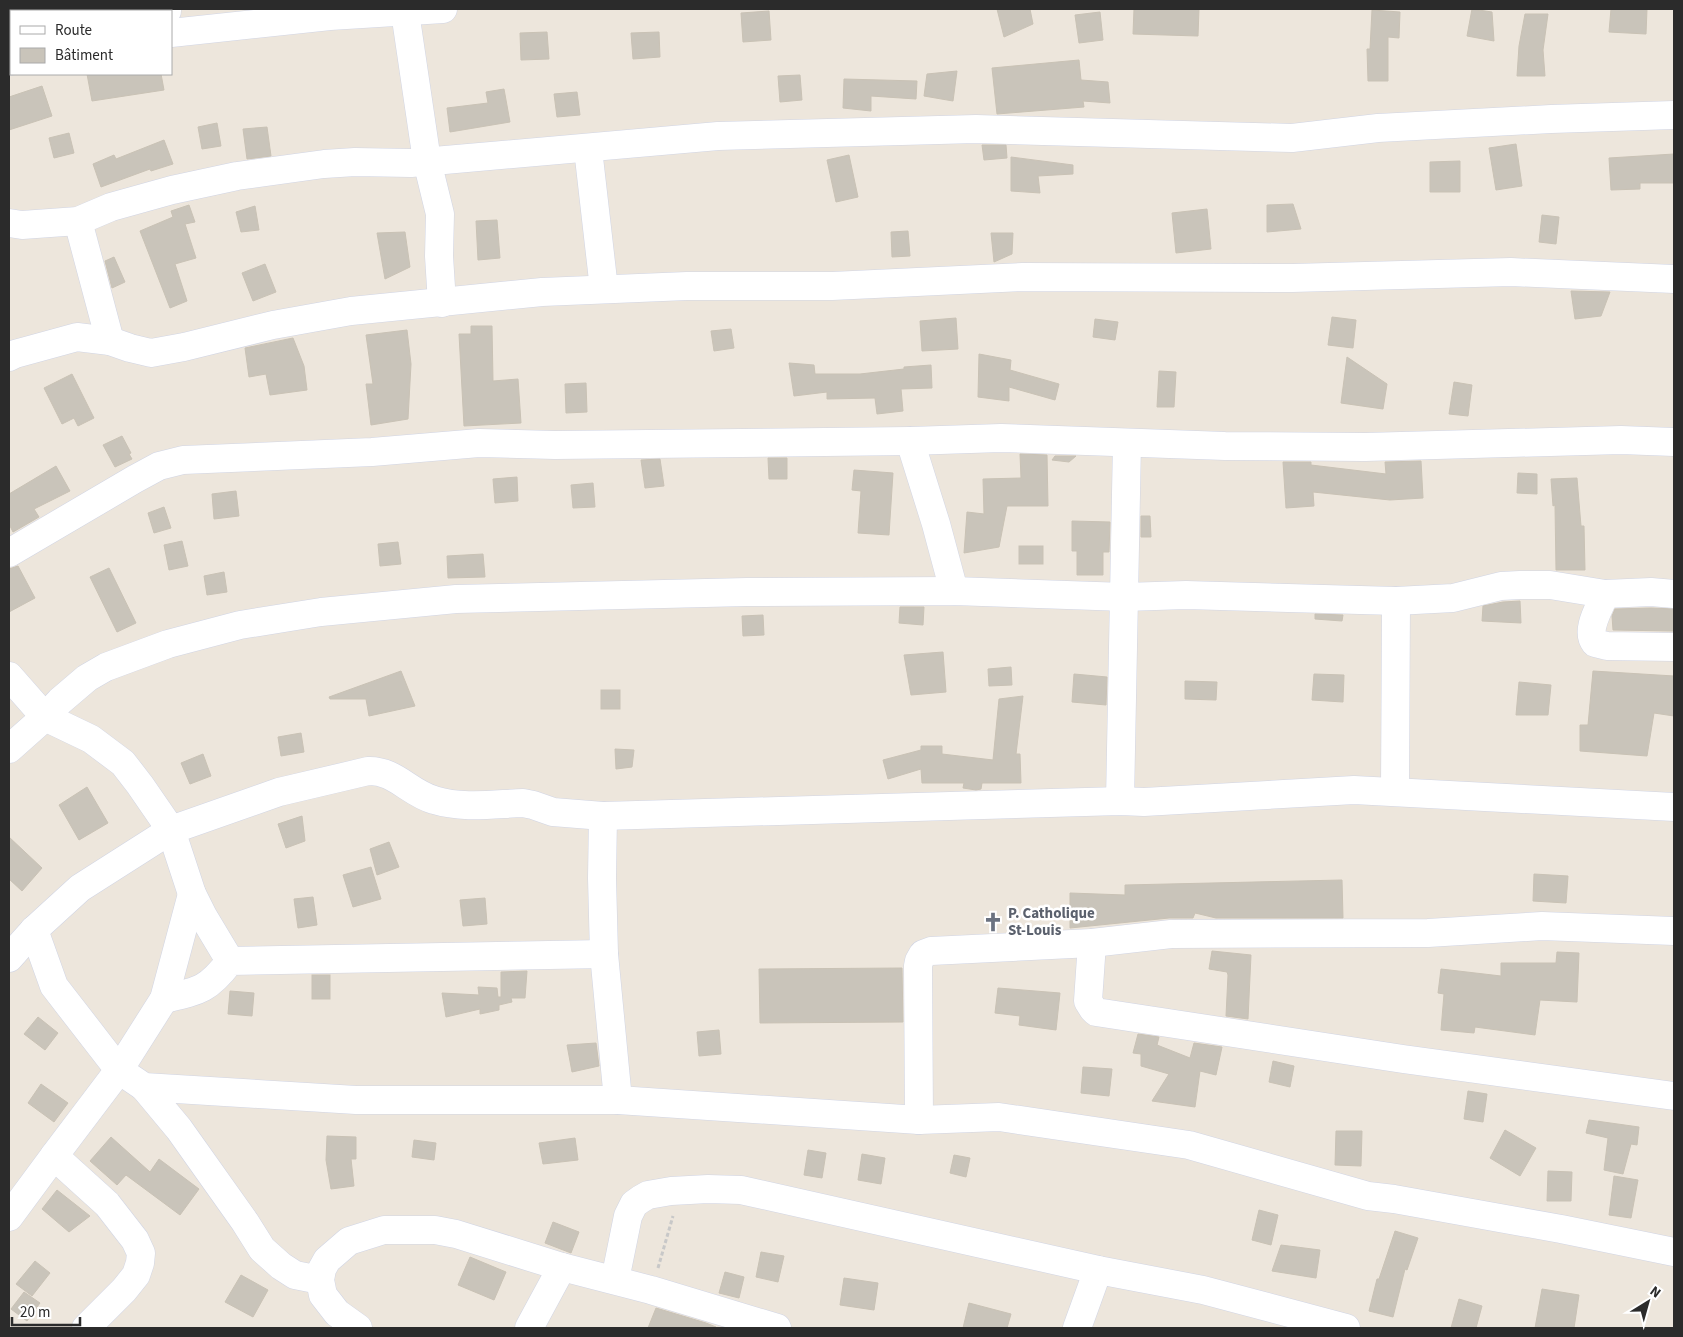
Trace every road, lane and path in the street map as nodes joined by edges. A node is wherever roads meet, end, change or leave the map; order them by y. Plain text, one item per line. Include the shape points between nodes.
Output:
1 (443, 9) edge
2 (405, 12) junction
3 (172, 33) edge
4 (1674, 115) edge
5 (588, 149) junction
6 (427, 161) junction
7 (78, 222) junction
8 (9, 223) edge
9 (1674, 279) edge
10 (604, 289) junction
11 (442, 303) junction
12 (110, 341) junction
13 (9, 357) edge
14 (910, 441) junction
15 (1674, 442) edge
16 (1128, 443) junction
17 (9, 553) edge
18 (954, 591) junction
19 (1605, 594) junction
20 (1674, 594) edge
21 (1125, 597) junction
22 (1396, 601) junction
23 (1674, 647) edge
24 (9, 676) edge
25 (45, 717) junction
26 (9, 749) edge
27 (1395, 791) junction
28 (1120, 801) junction
29 (1674, 807) edge
30 (603, 816) junction
31 (171, 830) junction
32 (192, 894) junction
33 (34, 930) junction
34 (1674, 931) edge
35 (1092, 943) junction
36 (604, 954) junction
37 (9, 958) edge
38 (230, 961) junction
39 (164, 999) junction
40 (119, 1070) junction
41 (144, 1087) junction
42 (1674, 1096) edge
43 (618, 1100) junction
44 (919, 1120) junction
45 (54, 1156) junction
46 (675, 1207) dead end
47 (9, 1217) edge
48 (1673, 1247) edge
49 (562, 1268) junction
50 (1098, 1270) junction
51 (320, 1280) junction
52 (615, 1280) junction
53 (651, 1290) junction
54 (86, 1328) edge
55 (358, 1328) edge
56 (529, 1328) edge
57 (777, 1328) edge
58 (1076, 1328) edge
59 (1346, 1328) edge

1 - 2 street
2 - 3 street via 330,16
2 - 6 street
4 - 5 street via 1378,128 1292,138 976,129 718,136
5 - 6 street
5 - 10 street
6 - 7 street via 355,162 237,176 111,207
6 - 11 street via 440,214
7 - 8 street
7 - 12 street
9 - 10 street via 1511,272 1292,278 1023,277 832,286
10 - 11 street
11 - 12 street via 341,313 151,352
12 - 13 street via 77,337
14 - 16 street via 1001,438
14 - 17 street via 479,443 372,452 183,460 159,466
14 - 18 street
15 - 16 street via 1365,447
16 - 21 street
18 - 21 street
18 - 25 street via 456,599 321,612 240,625 168,644 114,664 87,678
19 - 20 street
19 - 22 street via 1550,585 1520,585 1501,586 1453,598
19 - 23 street via 1592,628 1595,643
21 - 22 street via 1186,595
21 - 28 street
22 - 27 street
24 - 25 street
25 - 26 street
25 - 31 street via 91,738 123,763
27 - 28 street
27 - 29 street
28 - 30 street
30 - 31 street via 553,812 523,804 454,805 432,800 379,770 279,792
30 - 36 street
31 - 32 street
31 - 33 street via 80,888
32 - 38 street
32 - 39 street
33 - 37 street
33 - 40 street via 54,986
34 - 35 street via 1542,926 1428,933 1171,934
35 - 42 street via 1088,1001 1096,1012
35 - 44 street via 923,954 918,966
36 - 38 street
36 - 43 street
38 - 39 street via 209,985
39 - 40 street
40 - 41 street
40 - 45 street
41 - 43 street via 356,1100
41 - 51 street via 179,1129 262,1249 295,1275
43 - 44 street
44 - 48 street via 999,1117 1189,1145 1368,1196
45 - 47 street
45 - 54 street via 107,1204 141,1253 136,1275
46 - 53 path
49 - 51 street via 456,1234 435,1230 384,1230 349,1241 336,1251 322,1269
49 - 52 street
49 - 56 street
50 - 52 street via 741,1190 708,1189 648,1195 634,1204 628,1216
50 - 58 street
50 - 59 street via 1203,1290
51 - 55 street via 328,1304
52 - 53 street
53 - 57 street

